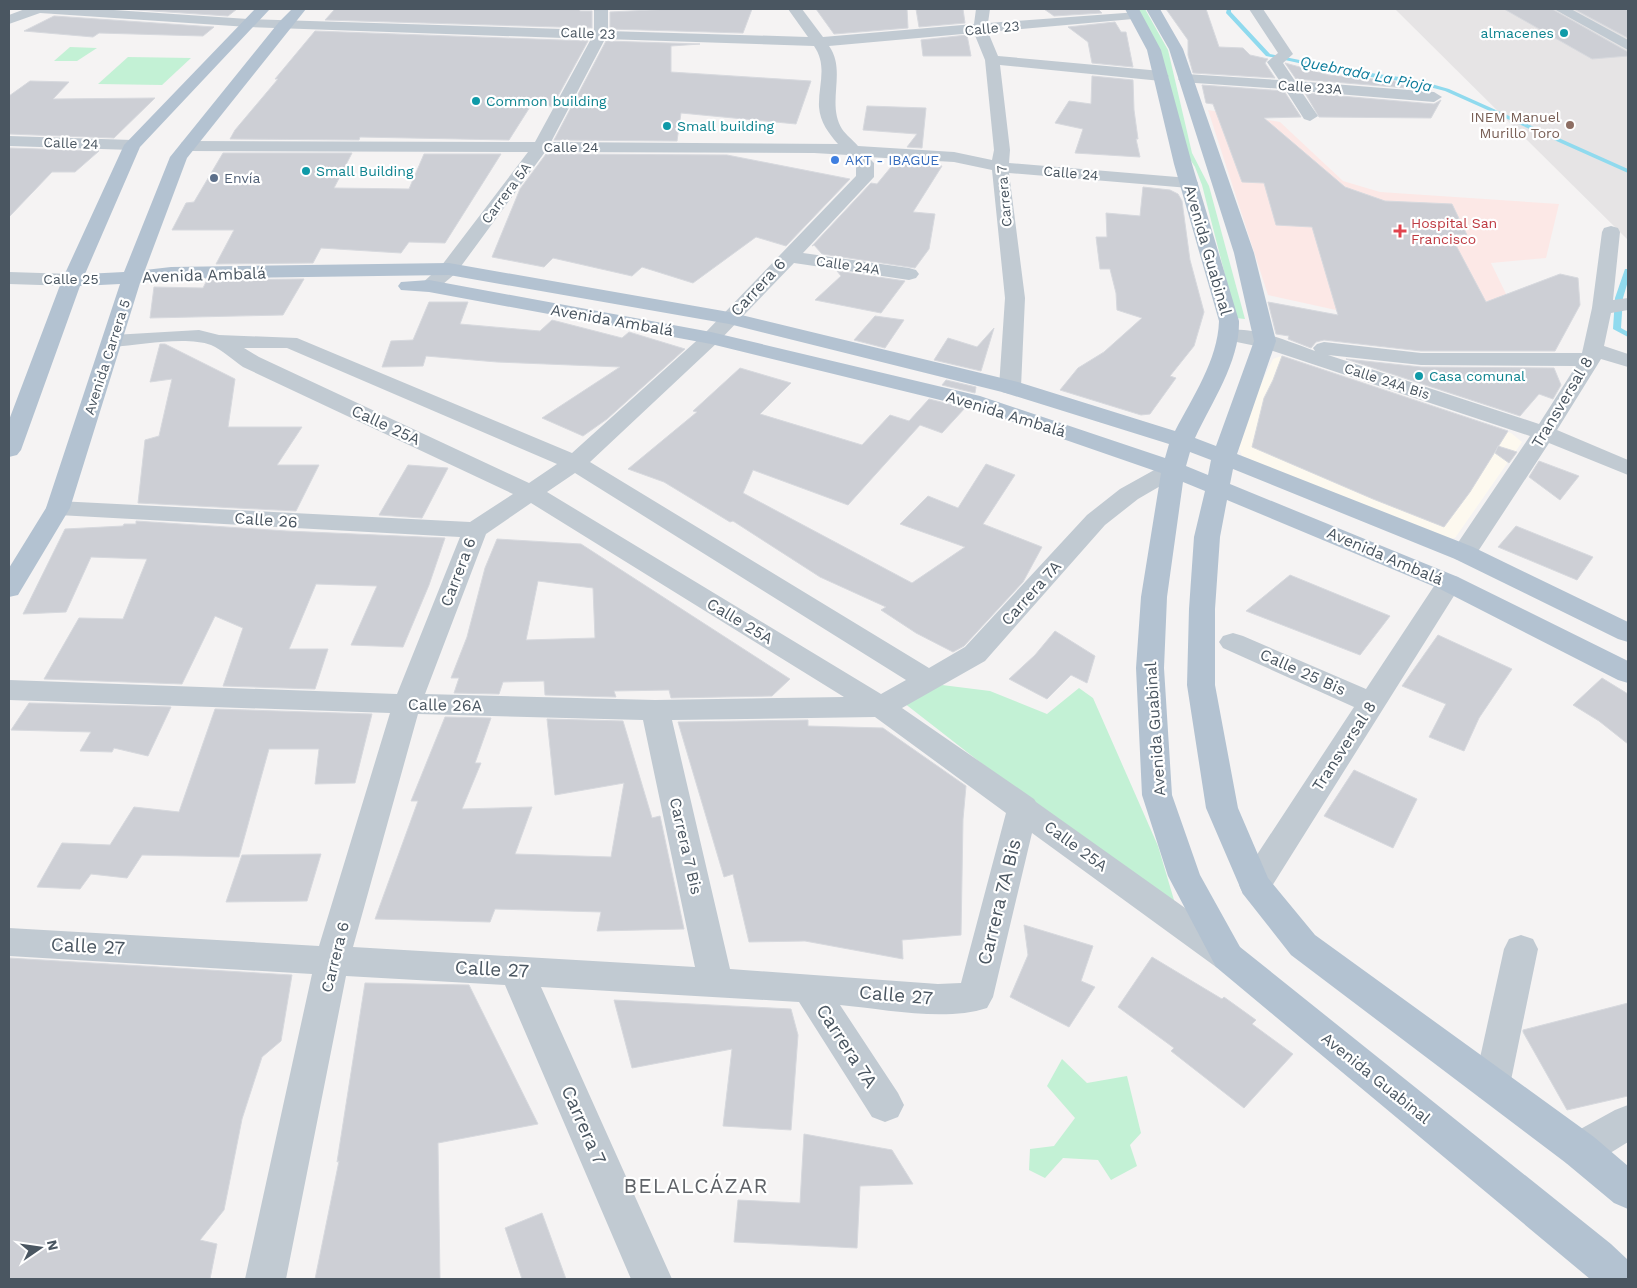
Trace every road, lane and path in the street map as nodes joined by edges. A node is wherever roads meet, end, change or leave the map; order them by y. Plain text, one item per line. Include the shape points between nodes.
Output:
1 (37, 9) edge
2 (41, 9) edge
3 (263, 9) edge
4 (299, 9) edge
5 (601, 9) edge
6 (795, 9) edge
7 (983, 9) edge
8 (1153, 9) edge
9 (1256, 9) edge
10 (1561, 9) edge
11 (1132, 12) edge
12 (9, 20) edge
13 (248, 23) junction
14 (284, 24) junction
15 (980, 30) junction
16 (601, 34) junction
17 (820, 42) junction
18 (1628, 46) edge
19 (992, 60) junction
20 (1161, 76) junction
21 (1186, 79) junction
22 (1289, 84) junction
23 (1434, 97) dead end
24 (1310, 116) dead end
25 (9, 141) edge
26 (132, 145) junction
27 (188, 146) junction
28 (541, 146) junction
29 (853, 150) junction
30 (1030, 153) dead end
31 (1001, 159) junction
32 (1164, 162) dead end
33 (1183, 164) junction
34 (1189, 183) junction
35 (1611, 232) dead end
36 (787, 256) junction
37 (449, 269) junction
38 (909, 274) dead end
39 (9, 278) edge
40 (132, 278) junction
41 (72, 280) junction
42 (429, 286) junction
43 (1628, 304) edge
44 (1603, 308) junction
45 (729, 318) junction
46 (1229, 335) junction
47 (711, 338) junction
48 (1265, 340) junction
49 (113, 341) junction
50 (219, 341) junction
51 (1592, 355) junction
52 (1628, 361) edge
53 (1010, 387) junction
54 (1544, 434) junction
55 (9, 450) edge
56 (1177, 455) junction
57 (575, 463) junction
58 (1628, 468) edge
59 (1220, 472) junction
60 (531, 493) junction
61 (58, 508) junction
62 (475, 530) junction
63 (1464, 554) junction
64 (1449, 583) junction
65 (9, 589) edge
66 (1628, 633) edge
67 (1233, 642) dead end
68 (1628, 673) edge
69 (930, 681) junction
70 (9, 690) edge
71 (1372, 703) junction
72 (407, 704) junction
73 (881, 707) junction
74 (655, 710) junction
75 (1022, 807) junction
76 (1255, 885) junction
77 (9, 942) edge
78 (1521, 949) dead end
79 (1228, 957) junction
80 (332, 960) junction
81 (516, 971) junction
82 (716, 982) junction
83 (810, 988) junction
84 (975, 997) joint
85 (1492, 1085) junction
86 (885, 1105) dead end
87 (1628, 1122) edge
88 (1580, 1150) junction
89 (1628, 1190) edge
90 (265, 1279) edge
91 (652, 1279) edge
92 (1618, 1279) edge

1 - 12 street
2 - 13 street, Calle 23
3 - 13 main road
4 - 14 main road, Avenida Carrera 5
5 - 16 street, Carrera 5A
6 - 17 street, Carrera 6
7 - 15 street, Carrera 7
8 - 21 main road, Avenida Guabinal via 1176,49
9 - 22 street via 1281,58 1275,62
10 - 18 street
11 - 15 street, Calle 23
11 - 20 main road, Avenida Guabinal via 1154,50
13 - 14 street, Calle 23
13 - 26 main road
14 - 16 street, Calle 23
14 - 27 main road, Avenida Carrera 5
15 - 17 street, Calle 23
15 - 19 street, Carrera 7
16 - 17 street, Calle 23
16 - 28 street, Carrera 5A
17 - 29 street, Carrera 6 via 830,68 827,108 834,130
19 - 20 street
19 - 31 street, Carrera 7
20 - 33 main road, Avenida Guabinal
21 - 22 street, Calle 23A
21 - 48 main road, Avenida Guabinal via 1244,254
22 - 23 street, Calle 23A
22 - 24 street
25 - 26 street, Calle 24
26 - 41 main road
27 - 28 street, Calle 24
27 - 40 main road, Avenida Carrera 5 via 180,157
28 - 29 street, Calle 24
28 - 37 street, Carrera 5A
29 - 31 street, Calle 24
29 - 36 street, Carrera 6 via 865,163 865,177
30 - 31 street, Calle 24
31 - 34 street, Calle 24
31 - 53 street, Carrera 7 via 1015,298
32 - 33 street
33 - 34 main road, Avenida Guabinal
34 - 46 main road, Avenida Guabinal via 1230,321
35 - 44 street, Transversal 8
36 - 38 street, Calle 24A
36 - 45 street, Carrera 6
37 - 40 main road, Avenida Ambalá via 171,273
37 - 42 street, Carrera 5A
37 - 45 main road, Avenida Ambalá
39 - 41 street, Calle 25
40 - 41 main road, Calle 25
40 - 42 main road, Avenida Ambalá via 166,284
40 - 49 main road, Avenida Carrera 5
41 - 55 main road
42 - 47 main road, Avenida Ambalá
43 - 44 street
44 - 51 street, Transversal 8
45 - 47 street, Carrera 6
45 - 53 main road, Avenida Ambalá
46 - 48 street, Calle 24A Bis
46 - 56 main road, Avenida Guabinal via 1219,365
47 - 56 main road, Avenida Ambalá
47 - 57 street, Carrera 6
48 - 51 street via 1421,359 1540,361
48 - 54 street, Calle 24A Bis
48 - 59 main road
49 - 50 street, Calle 25A via 176,336 200,336
49 - 61 main road, Avenida Carrera 5
50 - 57 street, Calle 25A via 290,342
50 - 60 street, Calle 25A via 251,362
51 - 52 street
51 - 54 street, Transversal 8
53 - 56 main road, Avenida Ambalá
54 - 58 street, Calle 24A Bis
54 - 63 street, Transversal 8
56 - 59 main road, Avenida Ambalá
56 - 69 street, Carrera 7A via 1096,520 975,654
56 - 79 main road, Avenida Guabinal via 1155,588 1150,668 1157,795 1184,876
57 - 60 street, Carrera 6
57 - 69 street, Calle 25A
59 - 63 main road, Avenida Ambalá
59 - 64 main road, Avenida Ambalá
59 - 76 main road via 1207,537 1201,685 1222,808
60 - 62 street, Carrera 6
60 - 73 street, Calle 25A
61 - 62 street, Calle 26
61 - 65 main road, Avenida Carrera 5
62 - 72 street, Carrera 6
63 - 66 main road, Avenida Ambalá
64 - 68 main road, Avenida Ambalá
64 - 71 street, Transversal 8
67 - 71 street, Calle 25 Bis
69 - 73 street, Carrera 7A
70 - 72 street, Calle 26A
71 - 76 street, Transversal 8
72 - 74 street, Calle 26A
72 - 80 street, Carrera 6
73 - 74 street, Calle 26A
73 - 75 street, Calle 25A
74 - 82 street, Carrera 7 Bis
75 - 79 street, Calle 25A
75 - 84 street, Carrera 7A Bis
76 - 85 main road via 1303,945
77 - 80 street, Calle 27
78 - 85 street
79 - 92 main road, Avenida Guabinal via 1597,1258
80 - 81 street, Calle 27
80 - 90 street, Carrera 6
81 - 82 street, Calle 27
81 - 91 street, Carrera 7
82 - 83 street, Calle 27
83 - 84 street, Calle 27 via 938,999
83 - 86 street, Carrera 7A
85 - 88 main road
87 - 88 street
88 - 89 main road

